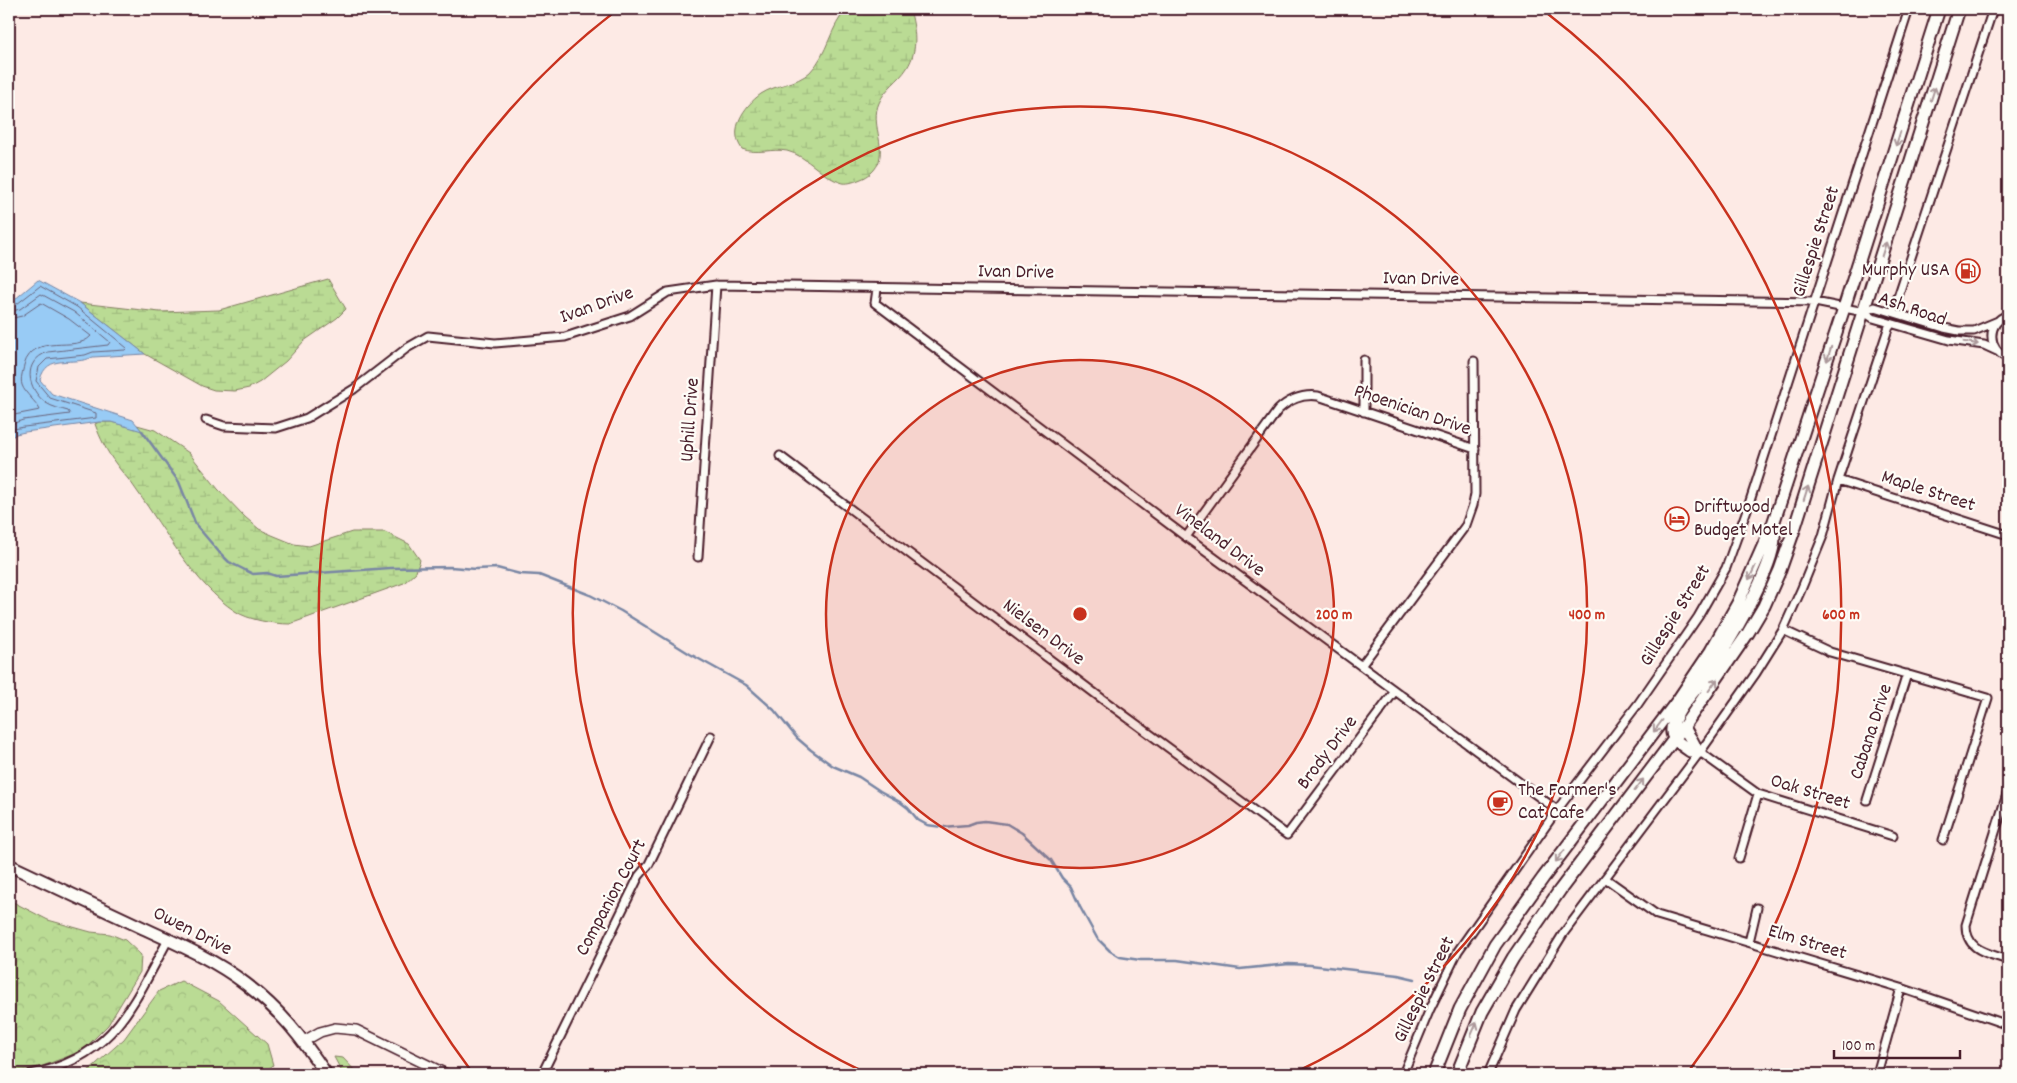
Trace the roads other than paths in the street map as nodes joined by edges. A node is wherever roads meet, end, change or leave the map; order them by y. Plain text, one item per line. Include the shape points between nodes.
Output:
1 (1909, 9) edge
2 (1938, 9) edge
3 (1959, 9) edge
4 (1992, 9) edge
5 (716, 285) junction
6 (876, 289) junction
7 (1815, 302) junction
8 (1844, 308) junction
9 (1864, 312) junction
10 (1893, 312) junction
11 (2008, 315) edge
12 (1998, 321) junction
13 (1890, 323) junction
14 (1997, 351) junction
15 (2008, 358) edge
16 (1364, 360) dead end
17 (1474, 361) dead end
18 (1364, 412) junction
19 (206, 420) dead end
20 (1475, 449) junction
21 (780, 456) dead end
22 (1838, 480) junction
23 (1773, 524) junction
24 (2008, 535) edge
25 (1186, 537) junction
26 (698, 557) dead end
27 (1782, 630) junction
28 (1361, 666) junction
29 (1907, 674) junction
30 (1395, 691) junction
31 (1684, 726) junction
32 (711, 736) dead end
33 (1674, 739) junction
34 (1698, 751) junction
35 (2008, 791) edge
36 (1758, 794) junction
37 (1867, 800) dead end
38 (1557, 810) junction
39 (1287, 835) joint
40 (1893, 836) dead end
41 (1943, 840) dead end
42 (1739, 858) dead end
43 (9, 865) edge
44 (1605, 878) junction
45 (1758, 908) dead end
46 (168, 940) junction
47 (1749, 942) junction
48 (2008, 960) edge
49 (1902, 988) junction
50 (2008, 1025) edge
51 (304, 1041) junction
52 (32, 1074) edge
53 (326, 1074) edge
54 (446, 1074) edge
55 (542, 1074) edge
56 (1403, 1074) edge
57 (1434, 1074) edge
58 (1457, 1074) edge
59 (1488, 1074) edge
60 (1877, 1074) edge

1 - 7 street, Gillespie Street
2 -> 8 main road
9 -> 3 main road
4 - 10 street
5 - 6 street, Ivan Drive
5 - 19 street, Ivan Drive via 668,292 630,316 565,337 495,343 428,336 307,418 276,428 224,426
5 - 26 street, Uphill Drive
6 - 7 street, Ivan Drive
6 - 25 street, Vineland Drive via 875,303
7 - 8 street, Ivan Drive
7 - 38 street, Gillespie Street via 1726,568 1677,650
8 - 9 street, Ivan Drive
8 -> 23 main road
9 - 10 street, Ash Road via 1875,307
9 - 13 street, Ash Road
31 -> 9 main road via 1748,633 1780,570
10 - 12 street, Ash Road via 1959,331 1974,331
11 - 12 street, Ash Road
12 - 14 street via 1992,334
13 -> 14 street, Ash Road
13 - 22 street
14 - 15 street, Ash Road
16 - 18 street
17 - 20 street
18 - 20 street, Phoenician Drive
18 - 25 street, Phoenician Drive via 1310,395 1285,404
20 - 28 street, Phoenician Drive via 1475,494 1466,525
21 - 39 street, Nielsen Drive
22 - 24 street, Maple Street
22 - 27 street via 1823,536
23 - 33 main road via 1775,538 1752,600 1719,656 1674,719 1671,731
23 -> 57 main road via 1738,604 1712,651 1495,945 1460,1009
25 - 28 street, Vineland Drive
27 - 29 street via 1830,652
27 - 34 street via 1756,673
28 - 30 street, Vineland Drive
29 - 37 street, Cabana Drive
29 - 41 street via 1988,698
30 - 38 street, Vineland Drive
30 - 39 street, Brody Drive
31 - 33 main road
31 - 34 main road
32 - 55 street, Companion Court
33 - 34 main road via 1690,751
58 -> 33 main road via 1482,1012 1512,958
34 - 36 street, Oak Street
34 - 44 street
35 - 48 street via 1966,925 1966,935 1972,945
36 - 40 street, Oak Street
36 - 42 street
38 - 56 street, Gillespie Street via 1458,951
43 - 46 main road, Owen Drive
44 - 47 street, Elm Street via 1657,916
44 - 59 street via 1563,934 1516,1010
45 - 47 street
46 - 51 main road, Owen Drive via 246,984
46 - 52 street via 115,1029 88,1054
47 - 49 street, Elm Street
49 - 50 street, Elm Street
49 - 60 street
51 - 53 main road, Owen Drive
51 - 54 street via 329,1029 350,1029

